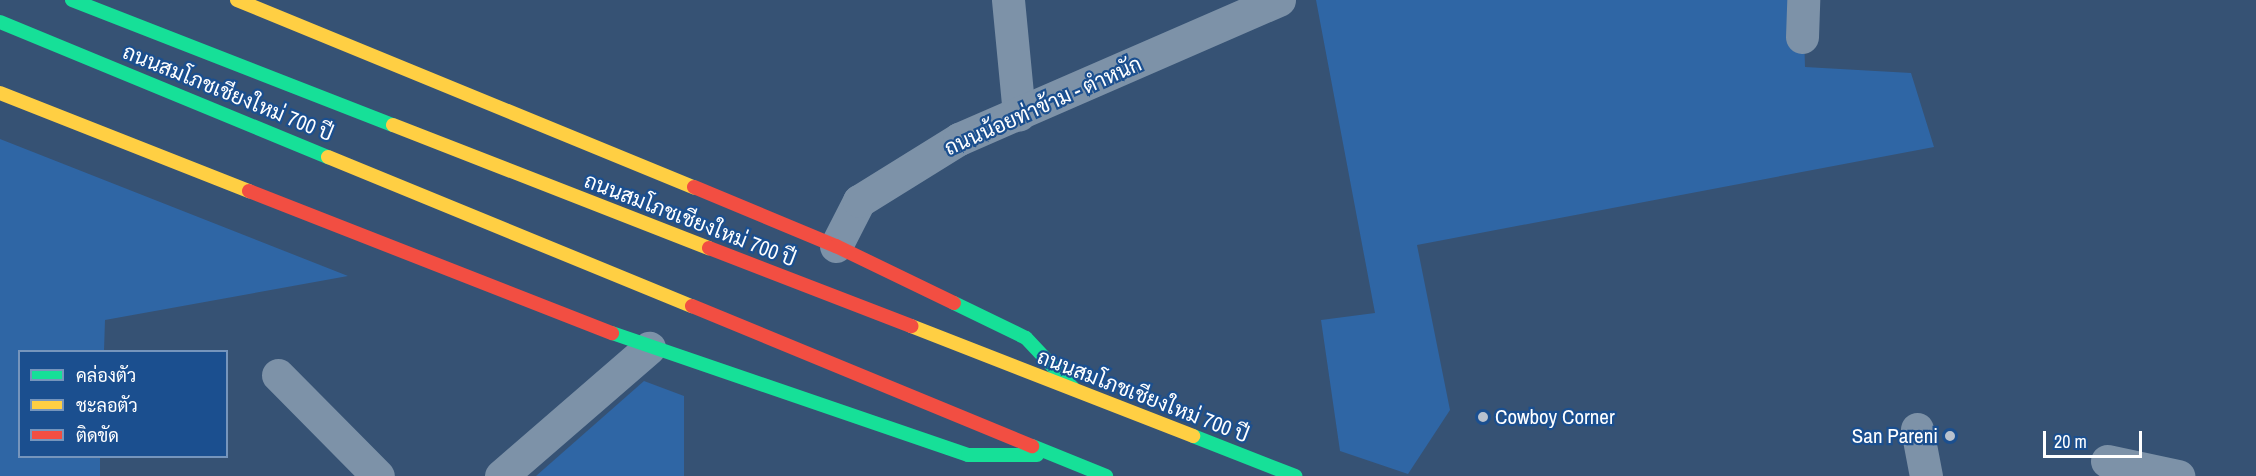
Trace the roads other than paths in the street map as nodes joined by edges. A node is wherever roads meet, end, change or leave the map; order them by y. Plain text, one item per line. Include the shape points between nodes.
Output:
1 (72, 0) edge
2 (237, 0) edge
3 (1008, 0) edge
4 (1279, 0) edge
5 (1803, 0) edge
6 (0, 22) edge
7 (1802, 37) dead end
8 (0, 93) edge
9 (1019, 114) junction
10 (836, 246) junction
11 (649, 348) junction
12 (278, 375) dead end
13 (1078, 394) junction
14 (1917, 429) dead end
15 (1054, 456) junction
16 (2107, 461) dead end
17 (378, 476) edge
18 (501, 476) edge
19 (1106, 476) edge
20 (1295, 476) edge
21 (1926, 476) edge
22 (2178, 476) edge

1 - 13 main road, ถนนสมโภชเชียงใหม่ 700 ปี
2 - 10 main road
3 - 9 street
4 - 9 street, ถนนน้อยท่าข้าม - ตำหนัก
5 - 7 street
6 - 15 main road, ถนนสมโภชเชียงใหม่ 700 ปี
8 - 11 main road
9 - 10 street, ถนนน้อยท่าข้าม - ตำหนัก via 959,139 859,201
10 - 13 main road via 1026,338
11 - 15 main road via 968,454
11 - 18 street
12 - 17 street
13 - 20 main road, ถนนสมโภชเชียงใหม่ 700 ปี
14 - 21 street
15 - 19 main road, ถนนสมโภชเชียงใหม่ 700 ปี
16 - 22 street

